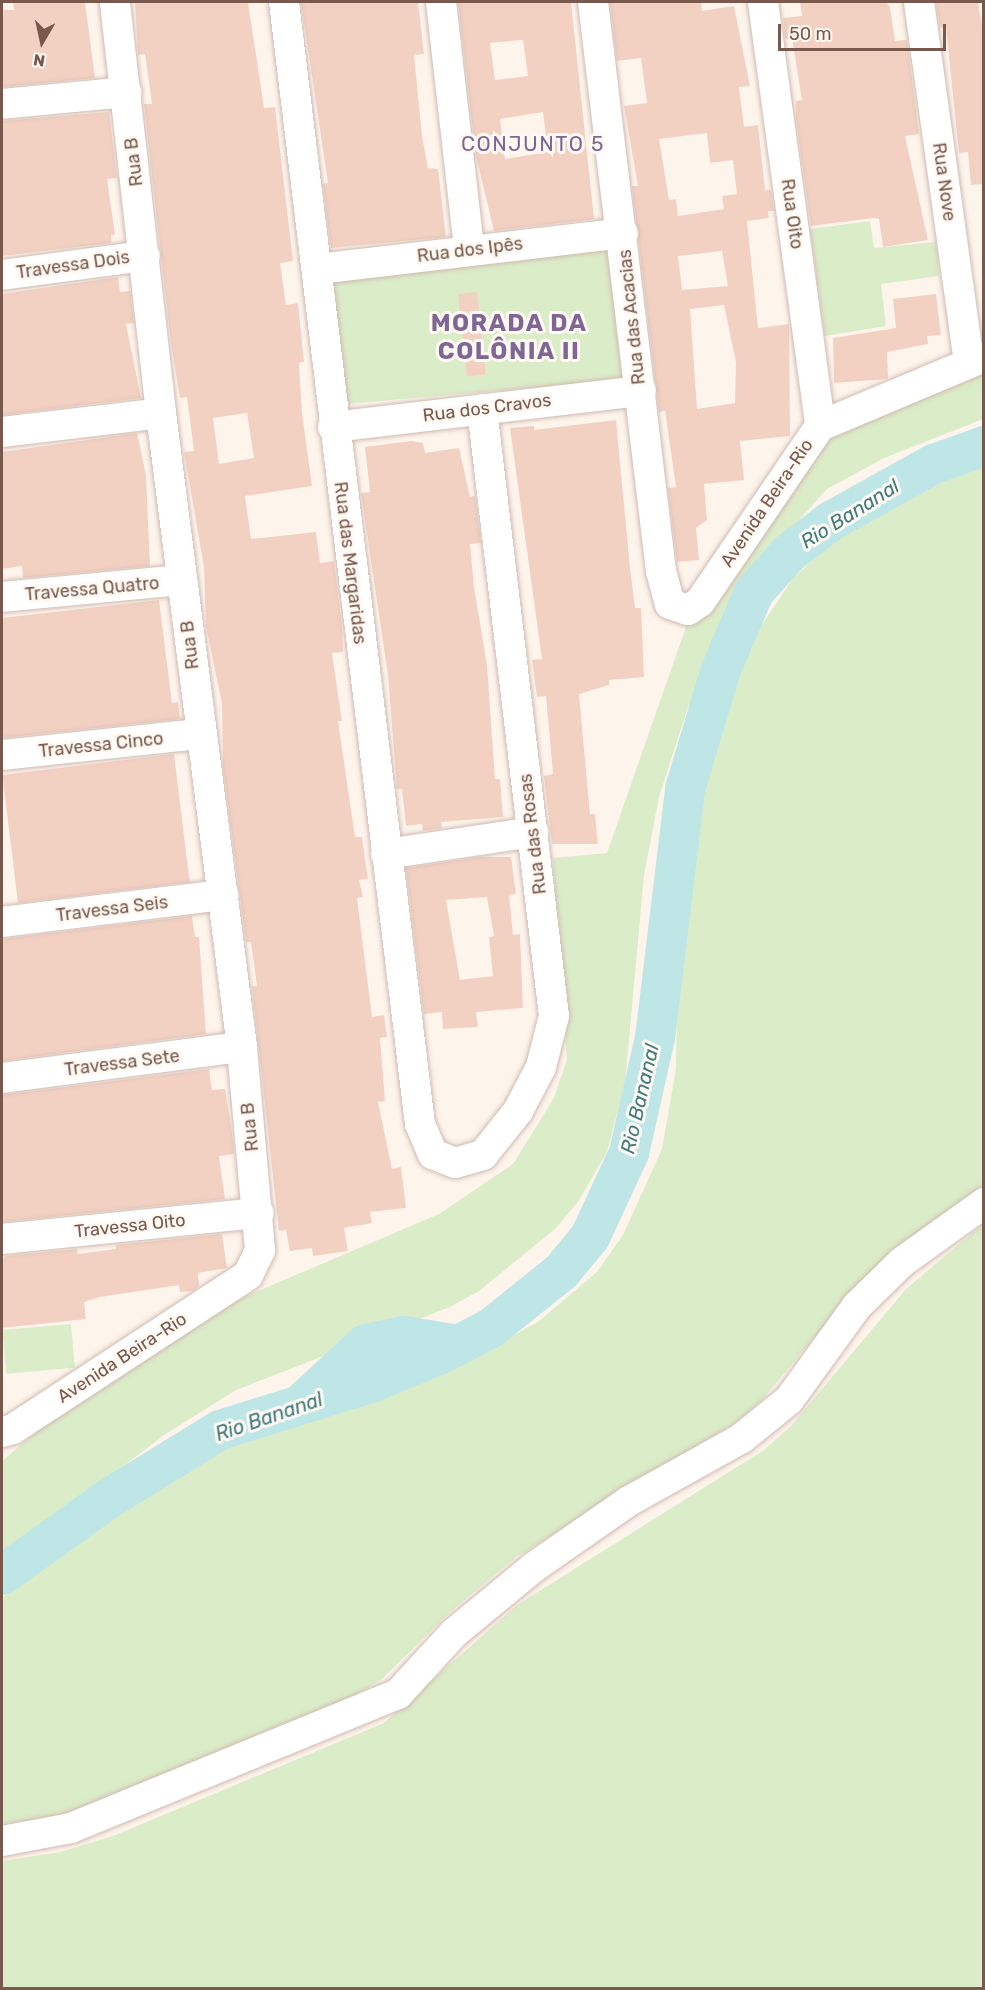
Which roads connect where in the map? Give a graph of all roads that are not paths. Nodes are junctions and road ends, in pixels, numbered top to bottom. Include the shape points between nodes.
1 (115, 2) edge
2 (284, 2) edge
3 (441, 2) edge
4 (593, 2) edge
5 (763, 2) edge
6 (919, 2) edge
7 (126, 92) junction
8 (2, 104) edge
9 (623, 233) junction
10 (469, 249) junction
11 (145, 256) junction
12 (318, 269) junction
13 (2, 275) edge
14 (976, 360) edge
15 (641, 391) junction
16 (482, 409) junction
17 (161, 413) junction
18 (820, 426) junction
19 (333, 427) junction
20 (2, 432) edge
21 (182, 580) junction
22 (2, 597) edge
23 (695, 607) joint
24 (200, 734) junction
25 (2, 755) edge
26 (533, 832) junction
27 (386, 854) junction
28 (223, 895) junction
29 (2, 922) edge
30 (242, 1047) junction
31 (2, 1078) edge
32 (420, 1124) joint
33 (984, 1203) edge
34 (259, 1213) junction
35 (2, 1239) edge
36 (241, 1280) joint
37 (2, 1432) edge
38 (2, 1841) edge

1 - 7 street, Rua B
2 - 12 street, Rua das Margaridas
3 - 10 street
4 - 9 street, Rua das Acacias
5 - 18 street, Rua Oito
6 - 14 street, Rua Nove
7 - 8 street
7 - 11 street, Rua B
9 - 10 street, Rua dos Ipês
9 - 15 street, Rua das Acacias
10 - 12 street, Rua dos Ipês
11 - 13 street, Travessa Dois
11 - 17 street, Rua B
12 - 19 street, Rua das Margaridas
14 - 18 street, Avenida Beira-Rio
15 - 16 street, Rua dos Cravos
15 - 23 street, Rua das Acacias via 665,596 678,608
16 - 19 street, Rua dos Cravos
16 - 26 street, Rua das Rosas
17 - 20 street
17 - 21 street, Rua B
18 - 23 street, Avenida Beira-Rio
19 - 27 street, Rua das Margaridas
21 - 22 street, Travessa Quatro
21 - 24 street, Rua B
24 - 25 street, Travessa Cinco
24 - 28 street, Rua B
26 - 27 street
26 - 32 street, Rua das Rosas via 554,1016 541,1067 518,1111 483,1155 463,1163 443,1160 427,1146
27 - 32 street, Rua das Margaridas
28 - 29 street, Travessa Seis
28 - 30 street, Rua B
30 - 31 street, Travessa Sete
30 - 34 street, Rua B
33 - 38 street via 902,1262 857,1306 789,1400 742,1438 629,1501 534,1567 454,1633 398,1694 81,1824
34 - 35 street, Travessa Oito
34 - 36 street, Rua B via 258,1262
36 - 37 street, Avenida Beira-Rio via 13,1429

